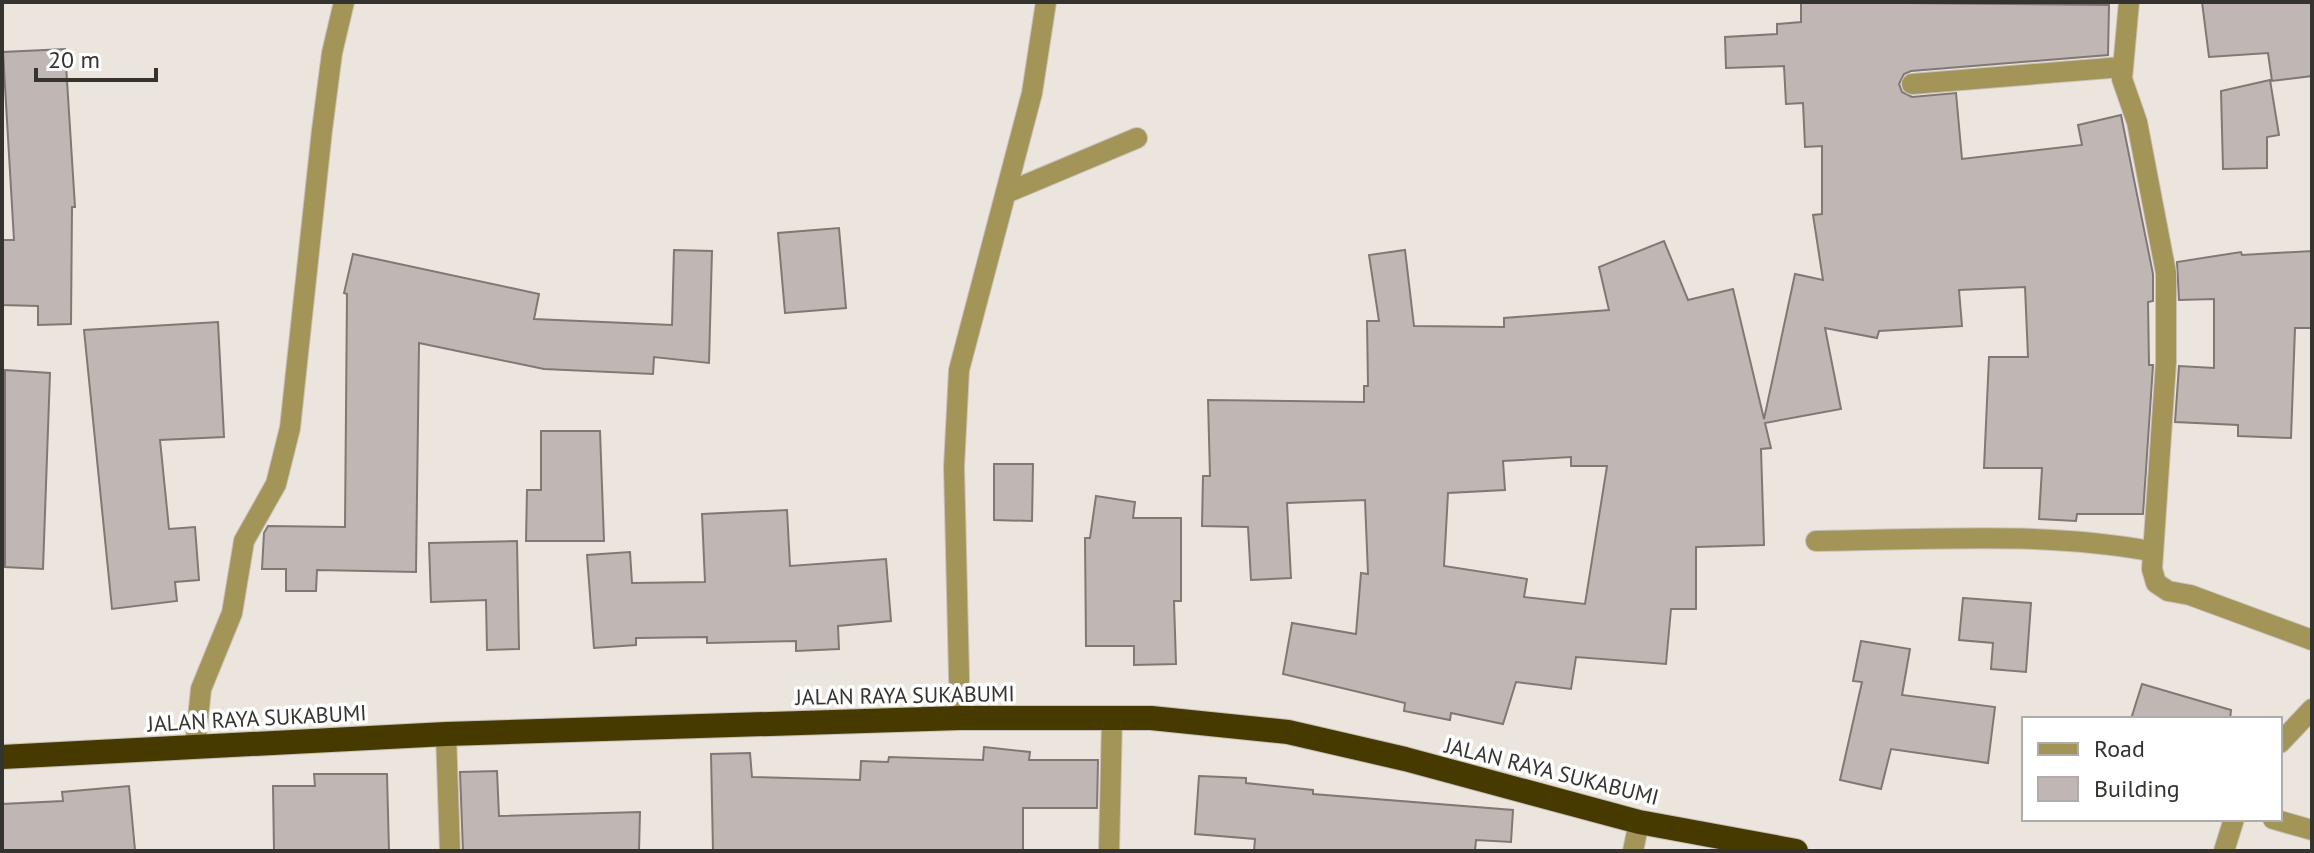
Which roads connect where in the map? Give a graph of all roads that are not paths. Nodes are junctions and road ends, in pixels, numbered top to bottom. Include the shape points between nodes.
1 (344, 2) edge
2 (1046, 2) edge
3 (2129, 2) edge
4 (2122, 67) junction
5 (1912, 84) dead end
6 (1137, 138) dead end
7 (1006, 193) junction
8 (1816, 541) dead end
9 (2150, 551) junction
10 (2312, 640) edge
11 (2312, 709) edge
12 (960, 718) junction
13 (1112, 719) junction
14 (446, 734) junction
15 (2282, 741) edge
16 (195, 747) junction
17 (2, 757) edge
18 (2233, 821) edge
19 (2280, 821) edge
20 (1639, 822) junction
21 (2312, 830) edge
22 (450, 851) edge
23 (1109, 851) edge
24 (1633, 851) edge
25 (1796, 851) edge
26 (2224, 851) edge

1 - 16 street via 322,130 290,428 276,484 244,541 232,613 201,689
2 - 7 street via 1032,93
3 - 4 street
4 - 5 street
4 - 9 street via 2166,273 2166,362
6 - 7 street
7 - 12 street via 959,370 954,467
8 - 9 street via 2028,539
9 - 10 street via 2156,583 2168,591
11 - 15 street
12 - 13 highway, JALAN RAYA SUKABUMI
12 - 14 highway, JALAN RAYA SUKABUMI
13 - 20 highway, JALAN RAYA SUKABUMI via 1209,722 1288,732
13 - 23 street
14 - 16 highway, JALAN RAYA SUKABUMI
14 - 22 street
16 - 17 highway, JALAN RAYA SUKABUMI
18 - 26 street
19 - 21 street
20 - 24 street
20 - 25 highway, JALAN RAYA SUKABUMI

